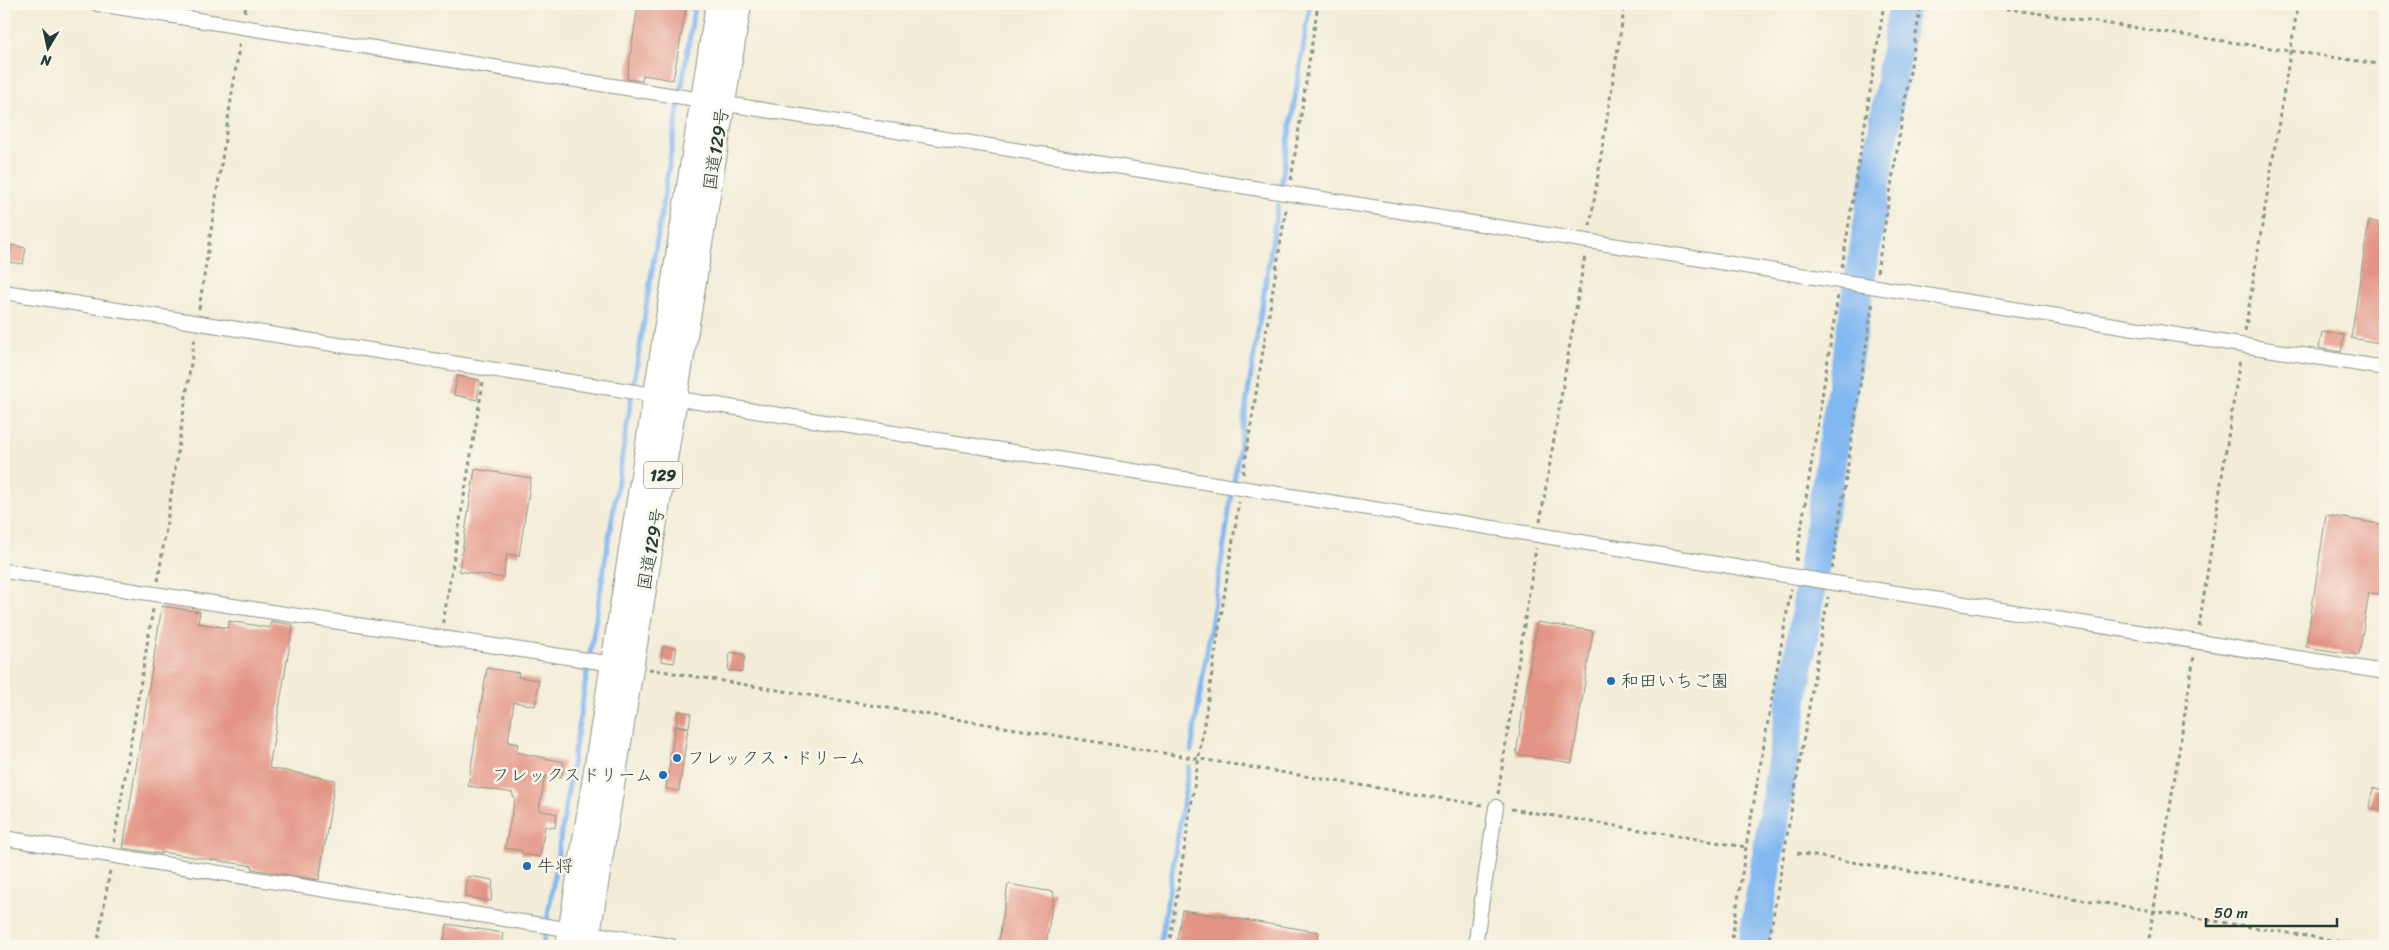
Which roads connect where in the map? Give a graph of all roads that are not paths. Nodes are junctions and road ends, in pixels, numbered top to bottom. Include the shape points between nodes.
1 (98, 4) edge
2 (718, 4) edge
3 (739, 4) edge
4 (696, 100) junction
5 (4, 292) edge
6 (2385, 368) edge
7 (648, 394) junction
8 (4, 571) edge
9 (605, 663) junction
10 (2385, 672) edge
11 (1496, 807) road end
12 (4, 838) edge
13 (567, 935) edge
14 (671, 946) edge
15 (1475, 946) edge

1 - 4 street
2 - 4 highway, 国道129号 / 129
3 - 4 highway, 国道129号 / 129
4 - 6 street
4 - 7 highway, 国道129号 / 129
5 - 7 street
7 - 9 highway, 国道129号 / 129
7 - 10 street
8 - 9 street
9 - 13 highway, 国道129号 / 129
11 - 15 street
12 - 13 street via 112,854
13 - 14 street

